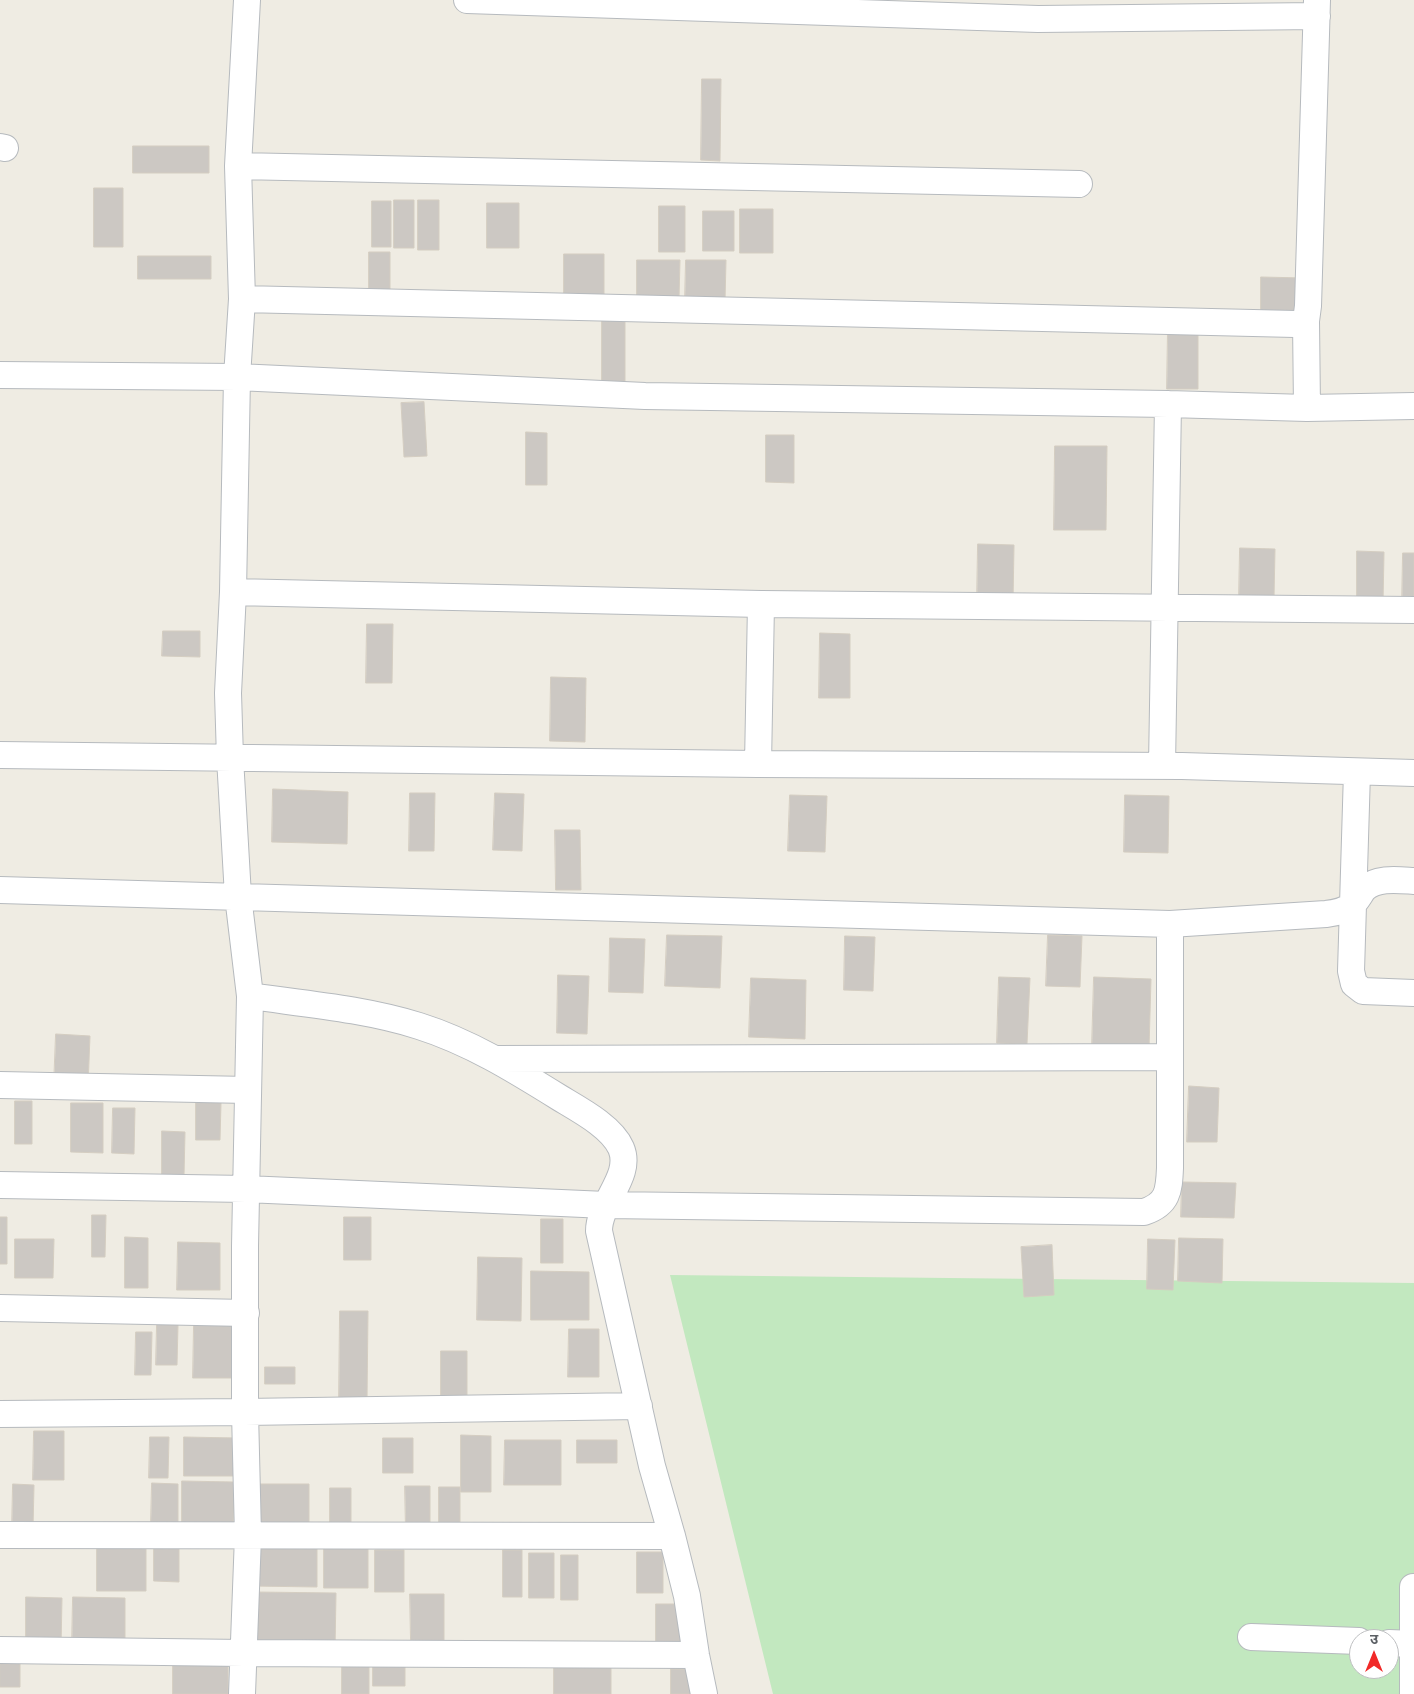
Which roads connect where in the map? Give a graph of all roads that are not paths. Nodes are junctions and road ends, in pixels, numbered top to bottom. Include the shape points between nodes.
1 (247, 0) edge
2 (467, 0) edge
3 (1317, 8) edge
4 (238, 166) junction
5 (1079, 184) dead end
6 (242, 299) junction
7 (1306, 321) junction
8 (0, 375) edge
9 (237, 376) junction
10 (1168, 404) junction
11 (1414, 406) edge
12 (1307, 408) junction
13 (233, 592) junction
14 (761, 604) junction
15 (1165, 608) junction
16 (1414, 610) edge
17 (0, 755) edge
18 (230, 758) junction
19 (758, 764) junction
20 (1162, 766) junction
21 (1357, 772) junction
22 (1414, 773) edge
23 (1414, 880) edge
24 (0, 890) edge
25 (238, 896) junction
26 (1352, 905) junction
27 (1170, 924) junction
28 (1414, 993) edge
29 (250, 1003) junction
30 (497, 1058) junction
31 (1170, 1058) junction
32 (0, 1085) edge
33 (248, 1090) junction
34 (0, 1185) edge
35 (614, 1189) junction
36 (246, 1190) junction
37 (0, 1308) edge
38 (246, 1313) junction
39 (639, 1406) junction
40 (245, 1412) junction
41 (0, 1414) edge
42 (0, 1535) edge
43 (248, 1536) junction
44 (672, 1536) junction
45 (1413, 1587) edge
46 (1251, 1637) dead end
47 (1349, 1641) edge
48 (1405, 1643) edge
49 (0, 1650) edge
50 (244, 1653) junction
51 (696, 1655) junction
52 (242, 1694) edge
53 (704, 1694) edge
54 (1412, 1694) edge

1 - 4 street
2 - 3 street via 1038,19
3 - 7 street
4 - 5 street
4 - 6 street
6 - 7 street via 1294,324
6 - 9 street
7 - 12 street
8 - 9 street
9 - 10 street via 645,396
9 - 13 street
10 - 12 street
10 - 15 street
11 - 12 street
13 - 14 street
13 - 18 street via 228,693
14 - 15 street
14 - 19 street
15 - 16 street
15 - 20 street
17 - 18 street
18 - 19 street
18 - 25 street
19 - 20 street
20 - 21 street
21 - 22 street
21 - 26 street
23 - 26 street via 1375,883 1365,889
24 - 25 street
25 - 27 street
25 - 29 street
26 - 27 street via 1326,914
26 - 28 street via 1354,984 1369,992
27 - 31 street
29 - 30 street via 380,1015 436,1032
29 - 33 street
30 - 31 street
30 - 35 street via 585,1113 615,1139 622,1150 624,1164
31 - 35 street via 1169,1186 1158,1208 1144,1212
32 - 33 street
33 - 36 street
34 - 36 street
35 - 36 street
35 - 39 street via 600,1222 600,1230
36 - 38 street
37 - 38 street
38 - 40 street
39 - 40 street
39 - 44 street
40 - 41 street
40 - 43 street
42 - 43 street
43 - 44 street
43 - 50 street
44 - 51 street via 687,1596
45 - 48 street
46 - 47 street
48 - 54 street
49 - 50 street
50 - 51 street
50 - 52 street
51 - 53 street

